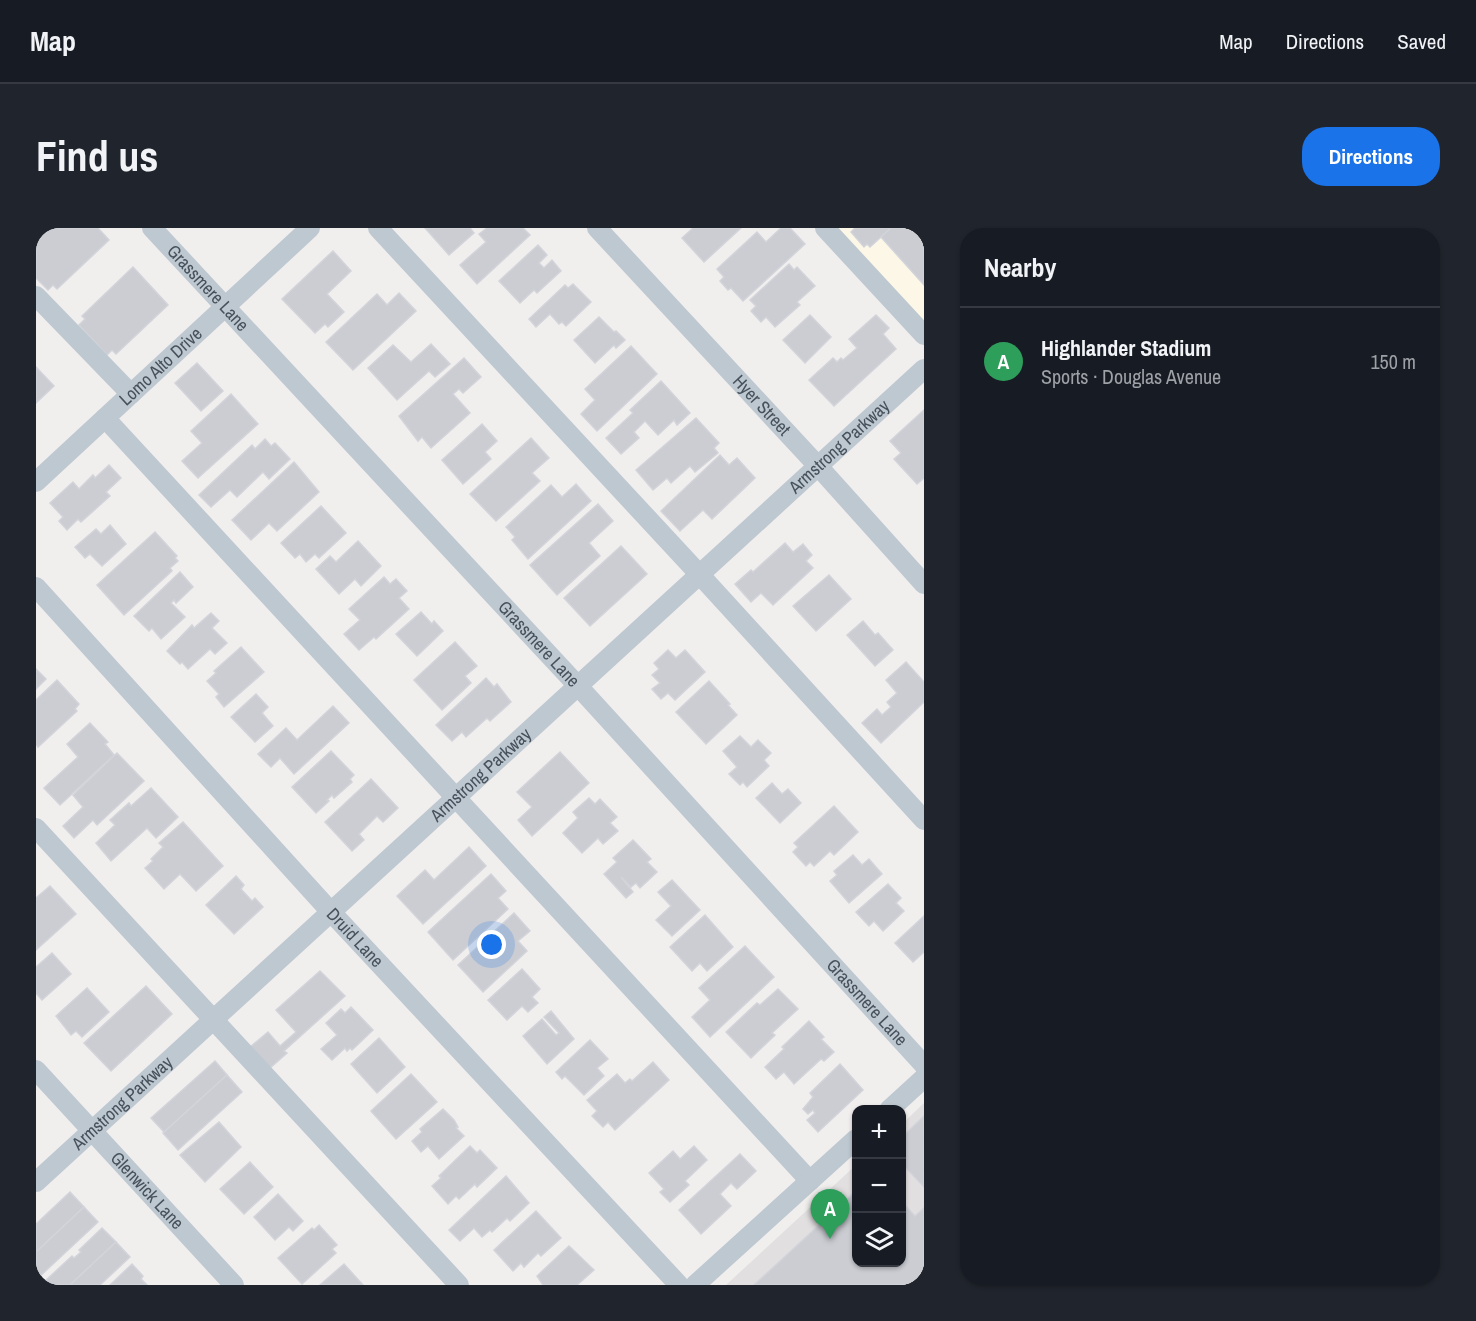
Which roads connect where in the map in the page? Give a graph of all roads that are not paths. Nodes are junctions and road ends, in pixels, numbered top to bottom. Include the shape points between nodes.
1 (152, 228) edge
2 (310, 228) edge
3 (378, 228) edge
4 (597, 228) edge
5 (825, 228) edge
6 (36, 296) edge
7 (225, 307) junction
8 (924, 334) edge
9 (924, 369) edge
10 (131, 394) junction
11 (105, 418) junction
12 (817, 465) junction
13 (36, 482) edge
14 (700, 574) junction
15 (924, 584) edge
16 (36, 587) edge
17 (578, 686) junction
18 (456, 798) junction
19 (924, 820) edge
20 (36, 828) edge
21 (331, 912) junction
22 (213, 1019) junction
23 (924, 1065) edge
24 (36, 1070) edge
25 (924, 1078) edge
26 (894, 1105) edge
27 (92, 1131) junction
28 (852, 1143) edge
29 (810, 1181) junction
30 (36, 1182) edge
31 (234, 1285) edge
32 (459, 1285) edge
33 (679, 1285) edge
34 (695, 1285) edge

1 - 7 street, Grassmere Lane
2 - 7 street, Lomo Alto Drive
3 - 14 street
4 - 12 street, Hyer Street
5 - 8 street
6 - 10 street
7 - 10 street, Lomo Alto Drive
7 - 17 street, Grassmere Lane
9 - 12 street, Armstrong Parkway
10 - 11 street, Lomo Alto Drive
11 - 13 street, Lomo Alto Drive
11 - 18 street
12 - 14 street, Armstrong Parkway
12 - 15 street, Hyer Street
14 - 17 street, Armstrong Parkway
14 - 19 street
16 - 21 street, Druid Lane
17 - 18 street, Armstrong Parkway
17 - 23 street, Grassmere Lane
18 - 21 street, Armstrong Parkway
18 - 29 street
20 - 22 street
21 - 22 street, Armstrong Parkway
21 - 33 street, Druid Lane
22 - 27 street, Armstrong Parkway
22 - 32 street
24 - 27 street, Glenwick Lane
25 - 26 street
27 - 30 street, Armstrong Parkway
27 - 31 street, Glenwick Lane
28 - 29 street
29 - 34 street

